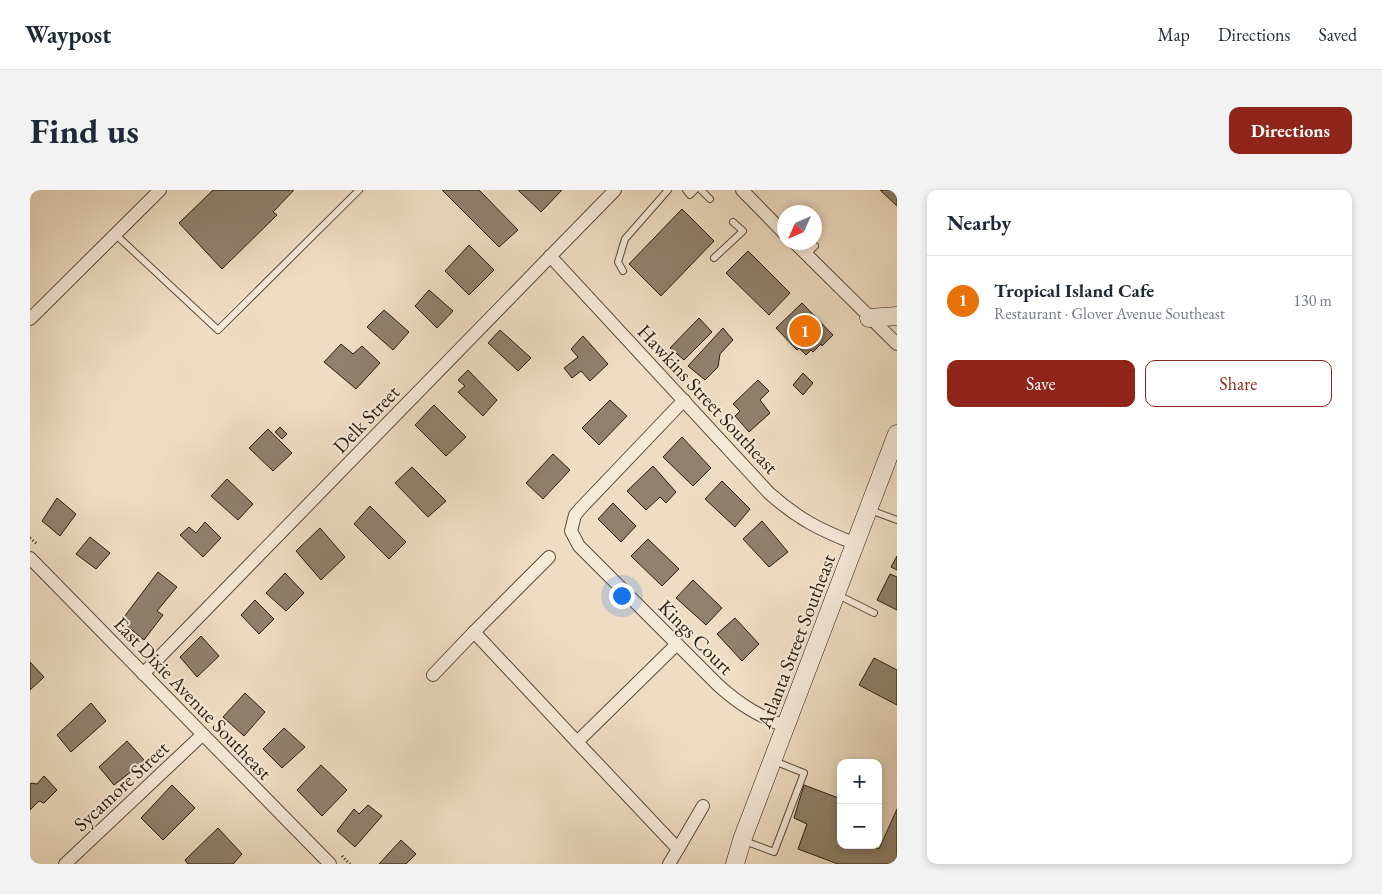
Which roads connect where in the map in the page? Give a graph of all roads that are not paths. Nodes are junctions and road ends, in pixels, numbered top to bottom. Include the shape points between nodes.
1 (160, 190) edge
2 (359, 190) edge
3 (615, 190) edge
4 (668, 190) edge
5 (686, 190) edge
6 (695, 190) edge
7 (701, 190) edge
8 (742, 190) edge
9 (710, 199) dead end
10 (733, 222) dead end
11 (777, 226) edge
12 (115, 234) junction
13 (808, 250) edge
14 (550, 256) junction
15 (714, 258) dead end
16 (623, 271) dead end
17 (897, 316) edge
18 (869, 318) junction
19 (30, 319) edge
20 (897, 344) edge
21 (684, 400) junction
22 (897, 434) edge
23 (868, 510) junction
24 (897, 520) edge
25 (856, 544) junction
26 (549, 557) dead end
27 (30, 558) edge
28 (837, 594) junction
29 (874, 613) dead end
30 (474, 632) junction
31 (677, 644) junction
32 (143, 674) junction
33 (433, 675) dead end
34 (786, 727) junction
35 (202, 735) junction
36 (577, 742) junction
37 (773, 761) junction
38 (703, 806) dead end
39 (742, 840) junction
40 (678, 849) junction
41 (64, 864) edge
42 (330, 864) edge
43 (670, 864) edge
44 (735, 864) edge

1 - 12 street
2 - 12 lane via 218,330
3 - 14 street, Delk Street
4 - 16 lane via 625,239 618,262
5 - 6 lane via 690,195
7 - 9 lane
8 - 11 street
10 - 15 lane via 743,231
12 - 19 street
13 - 18 street
14 - 21 street, Hawkins Street Southeast
14 - 32 street, Delk Street
17 - 18 main road
18 - 20 street
21 - 25 street, Hawkins Street Southeast via 781,504 804,521
21 - 31 street, Kings Court via 581,508 575,515 571,531 579,546
22 - 23 main road, Atlanta Street Southeast
23 - 24 lane
23 - 25 main road, Atlanta Street Southeast
25 - 28 main road, Atlanta Street Southeast
26 - 30 street
27 - 32 street, East Dixie Avenue Southeast
28 - 29 lane
28 - 34 main road, Atlanta Street Southeast
30 - 33 street
30 - 36 street
31 - 34 street, Kings Court via 735,701
31 - 36 street
32 - 35 street, East Dixie Avenue Southeast
34 - 37 main road, Atlanta Street Southeast
35 - 41 street, Sycamore Street
35 - 42 street, East Dixie Avenue Southeast
36 - 40 street
37 - 39 main road, Atlanta Street Southeast
37 - 39 lane via 804,773 774,852
38 - 40 street
39 - 44 main road, Atlanta Street Southeast
40 - 43 street

